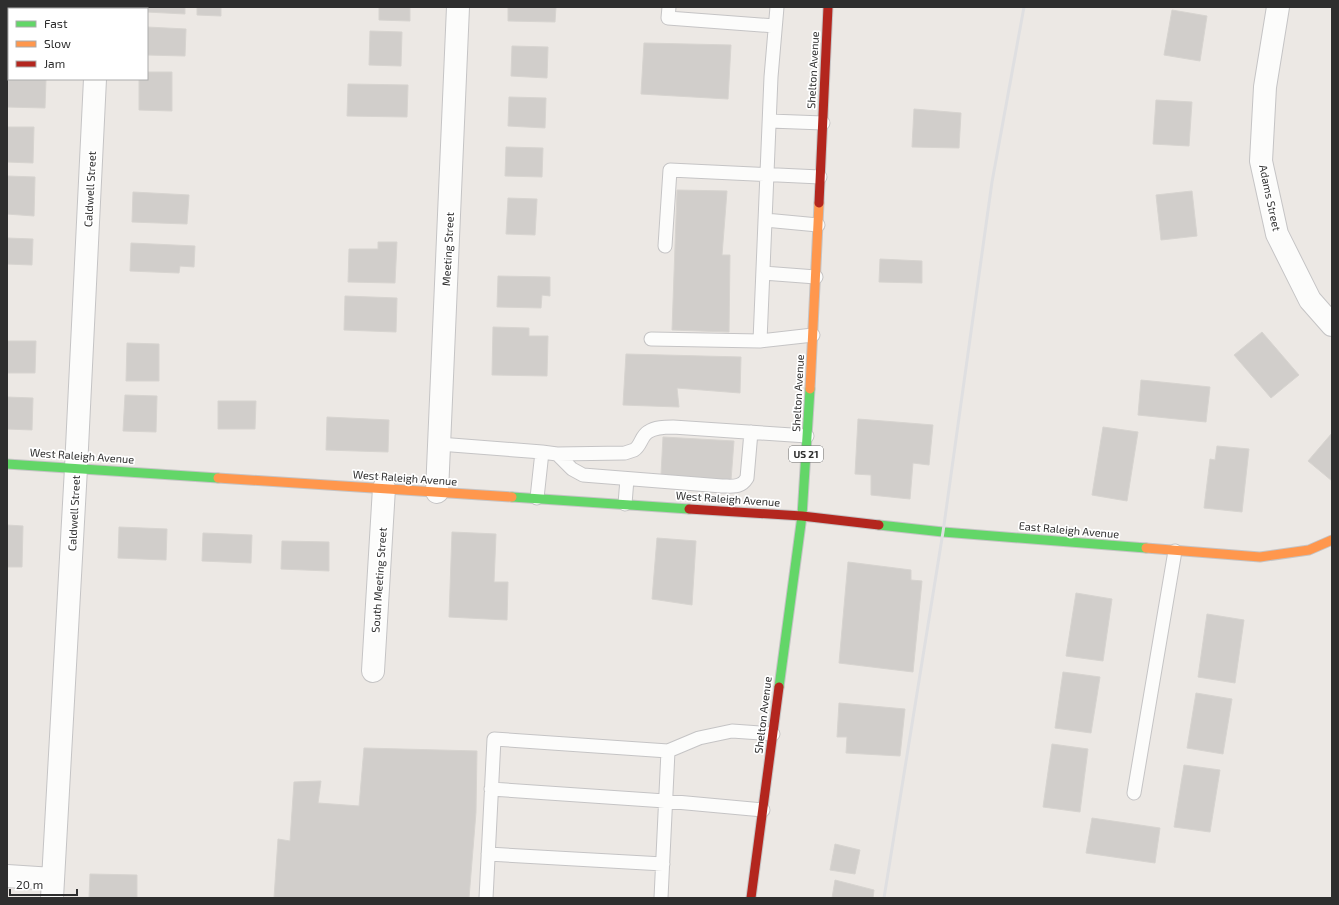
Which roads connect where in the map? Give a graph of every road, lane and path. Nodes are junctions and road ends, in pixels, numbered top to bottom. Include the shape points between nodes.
1 (458, 7) edge
2 (669, 7) edge
3 (777, 7) edge
4 (828, 7) edge
5 (1278, 7) edge
6 (775, 26) junction
7 (95, 80) edge
8 (770, 121) junction
9 (822, 123) junction
10 (768, 174) junction
11 (820, 177) junction
12 (765, 220) junction
13 (818, 225) junction
14 (665, 246) dead end
15 (763, 273) junction
16 (816, 277) junction
17 (1332, 325) edge
18 (813, 335) junction
19 (651, 339) dead end
20 (760, 341) junction
21 (750, 432) junction
22 (807, 436) junction
23 (439, 444) junction
24 (542, 452) junction
25 (557, 454) junction
26 (7, 464) edge
27 (76, 468) junction
28 (628, 479) junction
29 (722, 486) junction
30 (384, 488) junction
31 (437, 492) junction
32 (537, 498) junction
33 (625, 504) junction
34 (720, 510) junction
35 (802, 516) junction
36 (1332, 540) edge
37 (1175, 551) junction
38 (373, 671) dead end
39 (773, 734) junction
40 (668, 751) junction
41 (491, 789) junction
42 (1134, 793) dead end
43 (666, 801) junction
44 (763, 810) junction
45 (488, 854) junction
46 (663, 864) junction
47 (7, 876) edge
48 (52, 888) edge
49 (486, 898) edge
50 (661, 898) edge
51 (751, 898) edge

1 - 23 street, Meeting Street
2 - 6 lane via 668,18
3 - 6 lane
4 - 9 street, Shelton Avenue / US 21
5 - 17 street, Adams Street via 1265,86 1262,161 1277,234 1310,300
6 - 8 lane
7 - 27 street, Caldwell Street
8 - 9 lane
8 - 10 lane
9 - 11 street, Shelton Avenue / US 21
10 - 11 lane
10 - 12 lane
10 - 14 lane via 670,170
11 - 13 street, Shelton Avenue / US 21
12 - 13 lane
12 - 15 lane
13 - 16 street, Shelton Avenue / US 21
15 - 16 lane
15 - 20 lane
16 - 18 street, Shelton Avenue / US 21
18 - 20 lane
18 - 22 street, Shelton Avenue / US 21
19 - 20 lane
21 - 22 lane
21 - 25 lane via 661,428 648,432 634,450 625,453
21 - 29 lane via 747,478 738,486
22 - 35 street, Shelton Avenue / US 21
23 - 24 lane
23 - 31 street, Meeting Street
24 - 25 lane
24 - 32 lane
25 - 28 lane via 572,469 583,474
26 - 27 street, West Raleigh Avenue
27 - 30 street, West Raleigh Avenue
27 - 48 street, Caldwell Street
28 - 29 lane
28 - 33 lane
29 - 34 lane
30 - 31 street, West Raleigh Avenue
30 - 38 street, South Meeting Street
31 - 32 street, West Raleigh Avenue
32 - 33 street, West Raleigh Avenue
33 - 34 street, West Raleigh Avenue
34 - 35 street, West Raleigh Avenue
35 - 37 street, East Raleigh Avenue via 943,532
35 - 39 street, Shelton Avenue / US 21
36 - 37 street, East Raleigh Avenue via 1309,550 1260,557
37 - 42 lane
39 - 40 lane via 732,731 699,738
39 - 44 street, Shelton Avenue / US 21
40 - 41 lane via 494,739
40 - 43 lane
41 - 43 lane
41 - 45 lane
43 - 44 lane
43 - 46 lane
44 - 51 street, Shelton Avenue / US 21
45 - 46 lane
45 - 49 lane
46 - 50 lane
47 - 48 street

